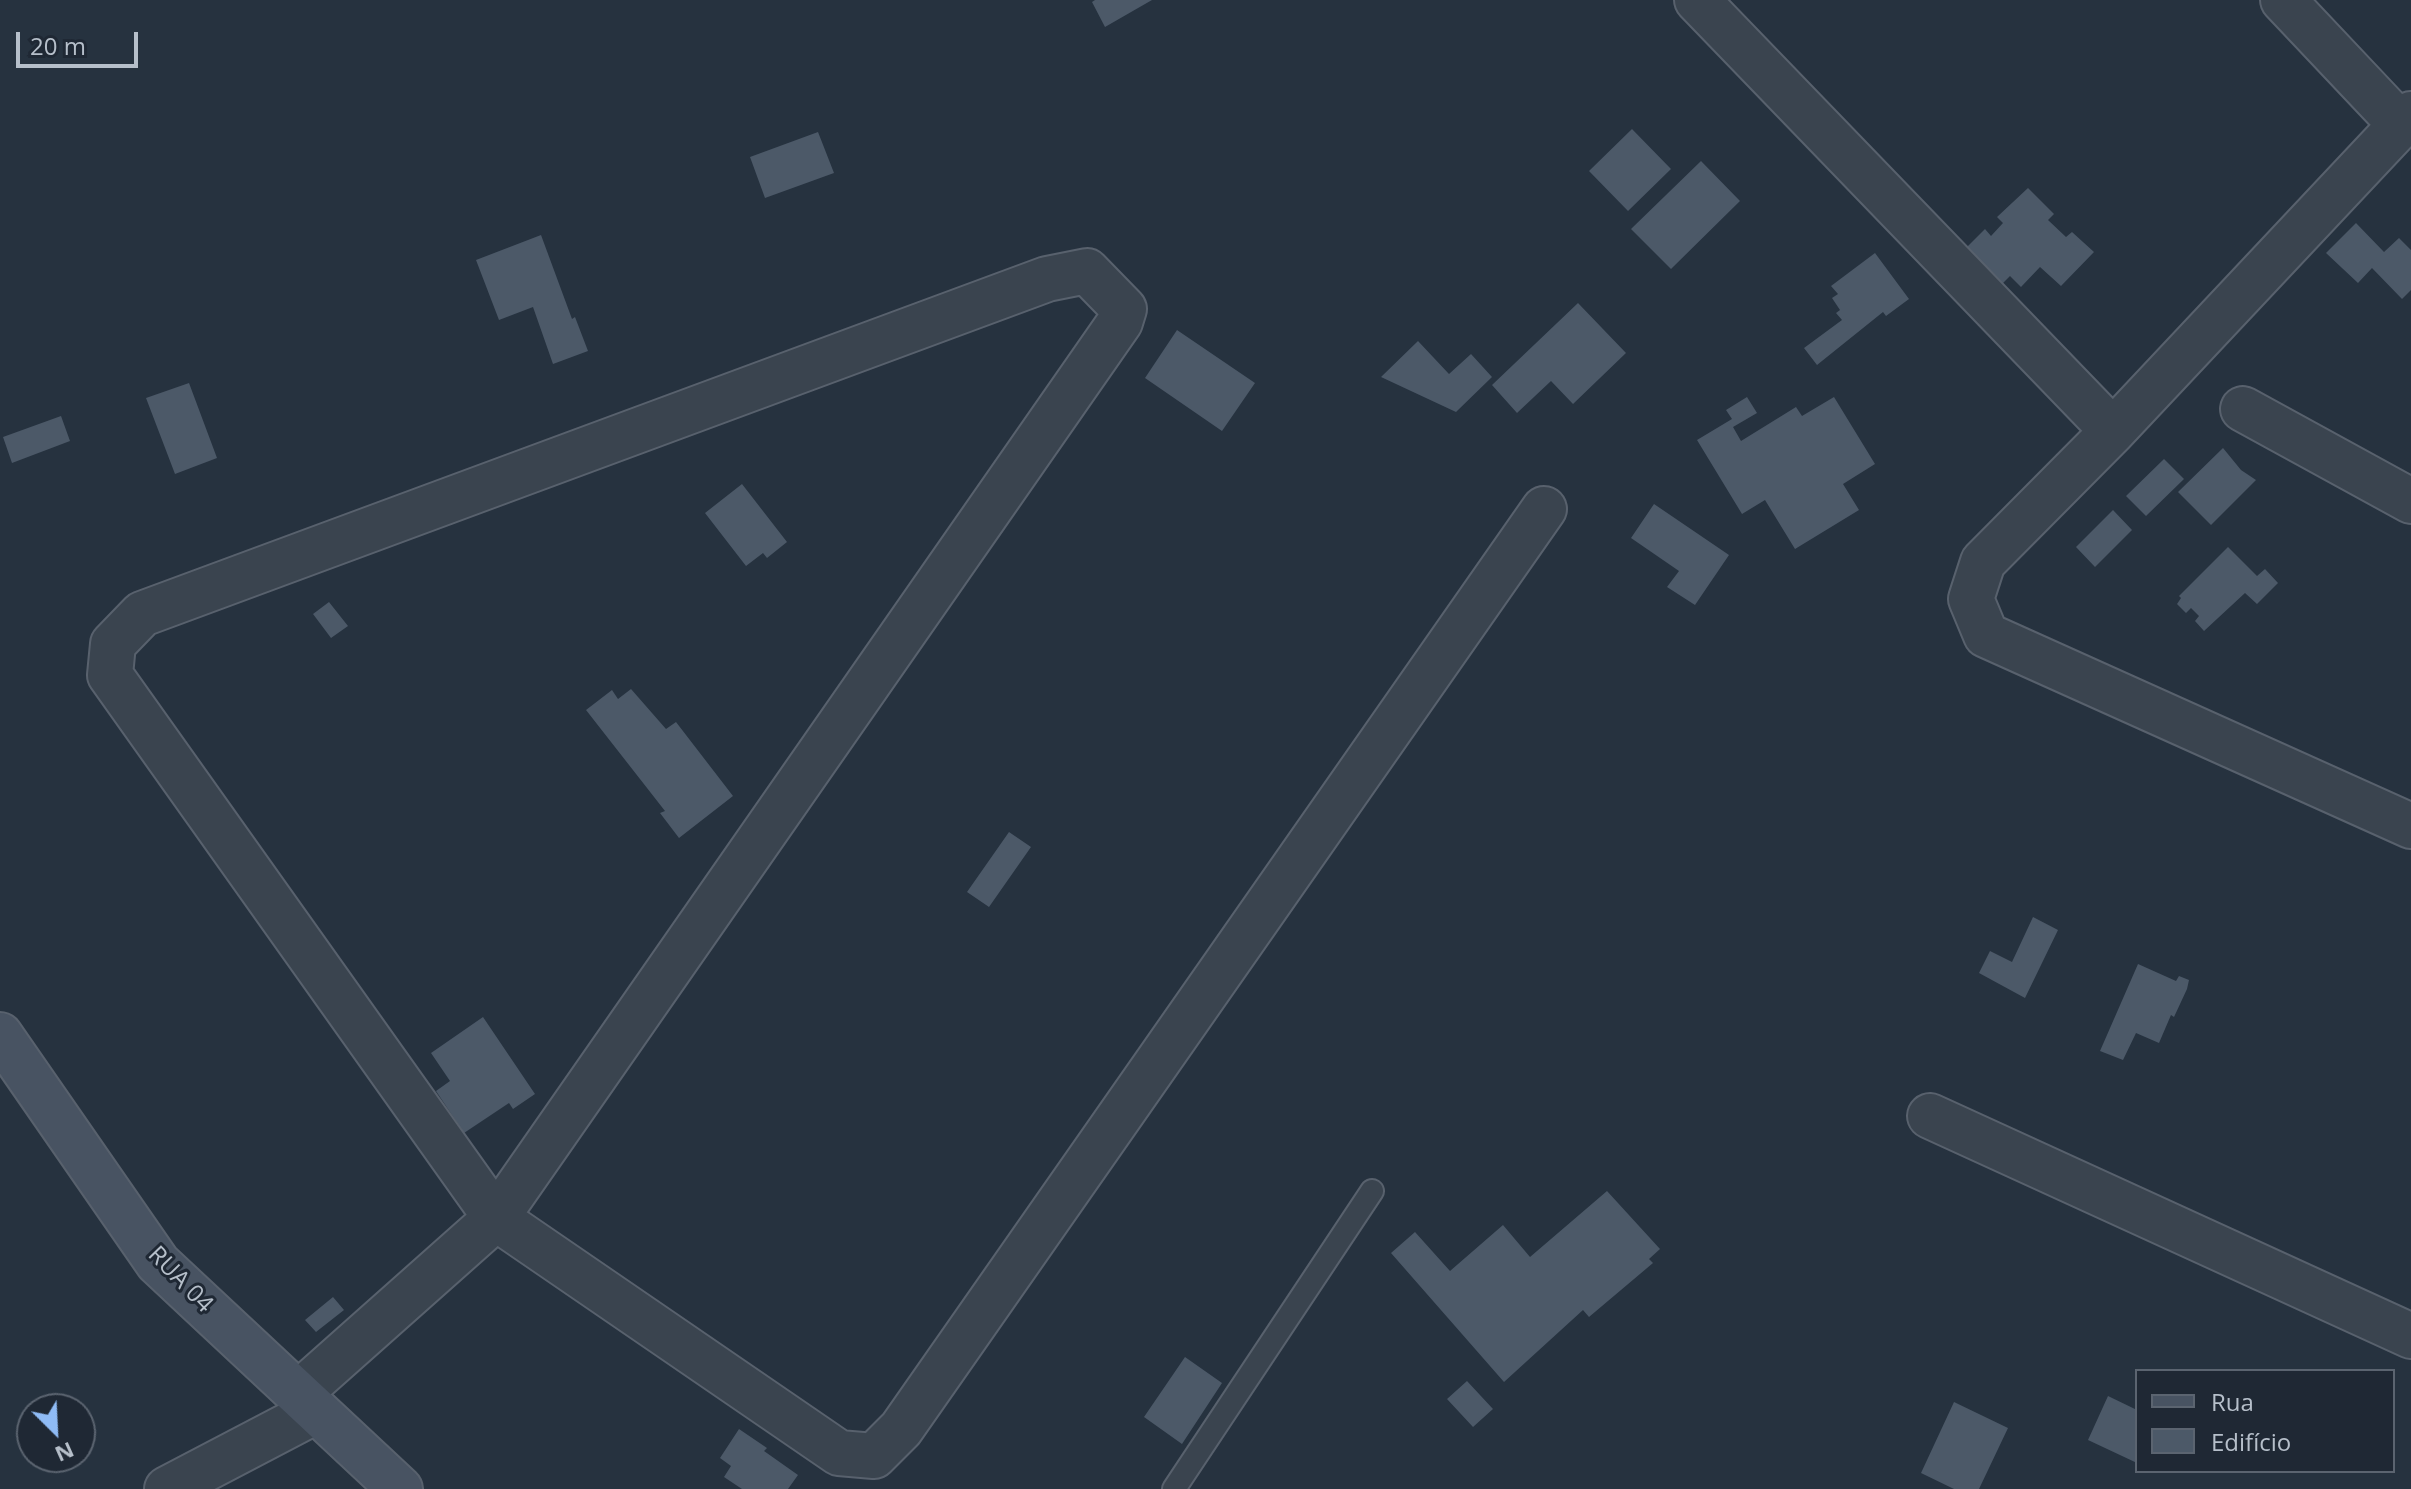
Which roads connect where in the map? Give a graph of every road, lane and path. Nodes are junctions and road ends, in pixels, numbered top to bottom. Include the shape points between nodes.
1 (1697, 0) edge
2 (2283, 0) edge
3 (2406, 120) edge
4 (2243, 409) dead end
5 (2113, 431) junction
6 (2411, 501) edge
7 (1544, 509) dead end
8 (2411, 826) edge
9 (0, 1035) edge
10 (1930, 1116) dead end
11 (1372, 1191) dead end
12 (496, 1218) junction
13 (2411, 1336) edge
14 (307, 1402) junction
15 (167, 1489) edge
16 (400, 1489) edge
17 (1174, 1489) edge

1 - 5 street
2 - 3 street
3 - 5 street
4 - 6 street
5 - 8 street via 1983,562 1971,599 1986,635
7 - 12 street via 901,1429 874,1456 839,1453
9 - 14 street, RUA 04 via 158,1263
10 - 13 street
11 - 17 lane
12 - 12 street via 1120,322 1124,309 1087,271 1047,279 142,614 113,644 110,675
12 - 14 street
14 - 15 street
14 - 16 street, RUA 04

